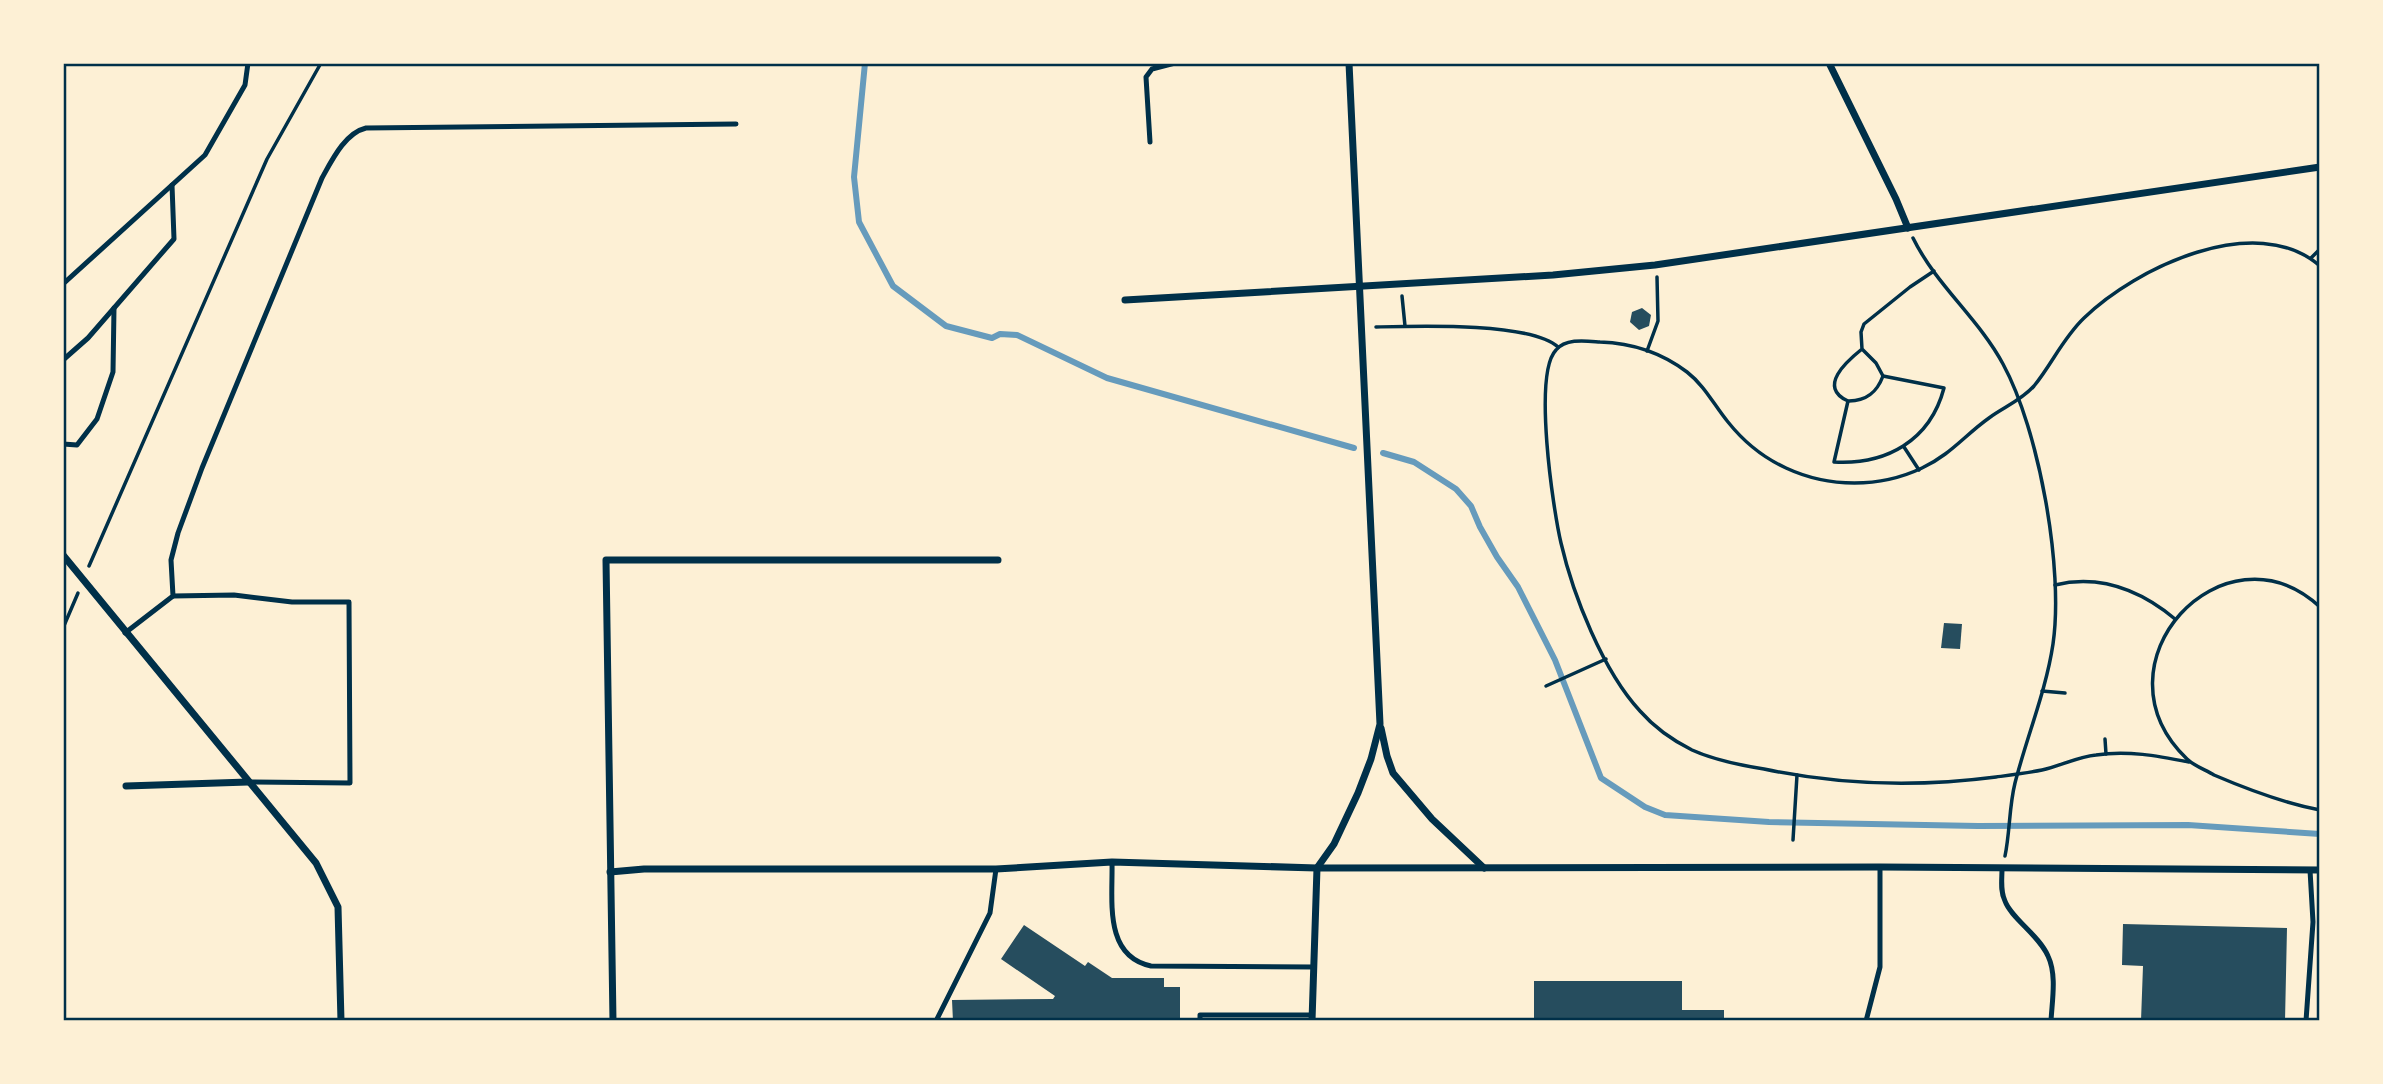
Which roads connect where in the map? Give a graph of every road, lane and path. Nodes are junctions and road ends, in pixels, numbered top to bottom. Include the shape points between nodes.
1 (247, 63) edge
2 (321, 63) edge
3 (1175, 63) edge
4 (1349, 63) edge
5 (1829, 63) edge
6 (736, 124) dead end
7 (1150, 142) dead end
8 (2320, 167) edge
9 (172, 185) junction
10 (1908, 228) junction
11 (2320, 249) edge
12 (2311, 258) junction
13 (1655, 264) junction
14 (2320, 266) edge
15 (1934, 271) junction
16 (63, 284) edge
17 (1401, 284) junction
18 (1361, 286) junction
19 (1125, 300) dead end
20 (114, 308) junction
21 (1405, 326) junction
22 (1376, 327) dead end
23 (1558, 348) junction
24 (1862, 349) junction
25 (1647, 351) junction
26 (63, 360) edge
27 (1883, 376) junction
28 (2020, 399) junction
29 (1848, 401) junction
30 (63, 444) edge
31 (1904, 447) junction
32 (1919, 470) junction
33 (63, 555) edge
34 (998, 560) dead end
35 (83, 580) junction
36 (2055, 585) junction
37 (173, 596) junction
38 (2320, 607) edge
39 (2175, 619) junction
40 (63, 628) edge
41 (125, 633) junction
42 (1606, 659) junction
43 (1546, 686) dead end
44 (2042, 691) junction
45 (2065, 693) dead end
46 (1381, 724) junction
47 (2105, 739) dead end
48 (2106, 754) junction
49 (2189, 762) junction
50 (2018, 772) junction
51 (1797, 775) junction
52 (248, 782) junction
53 (126, 786) dead end
54 (2320, 810) edge
55 (2008, 837) dead end
56 (1793, 840) dead end
57 (1112, 862) junction
58 (1880, 867) junction
59 (1317, 868) junction
60 (1484, 868) junction
61 (996, 869) junction
62 (2002, 869) junction
63 (2310, 870) junction
64 (2320, 870) edge
65 (610, 872) junction
66 (1314, 967) junction
67 (1312, 1018) edge
68 (341, 1021) edge
69 (612, 1021) edge
70 (936, 1021) edge
71 (1200, 1021) edge
72 (1866, 1021) edge
73 (2051, 1021) edge
74 (2306, 1021) edge

1 - 9 lane via 245,86 205,155
2 - 35 path via 267,159
3 - 7 lane via 1152,69 1146,77
4 - 18 street
5 - 10 street
6 - 37 lane via 366,128 353,134 322,177 202,468 171,561
8 - 10 street
9 - 16 lane
9 - 20 lane via 174,239
10 - 13 street
10 - 15 path
11 - 12 path
12 - 14 path
12 - 28 path via 2281,246 2239,245 2202,252 2147,272 2115,291 2084,318
13 - 17 street
13 - 25 path via 1659,315
15 - 24 path via 1864,324
15 - 28 path via 2002,362
17 - 18 street
17 - 21 path
18 - 19 street
18 - 46 street
20 - 26 lane
20 - 30 lane via 113,372 97,419 77,444
21 - 22 path
21 - 23 path via 1510,330 1542,337
23 - 25 path via 1592,341
23 - 42 path via 1549,361 1547,383 1553,504 1573,583
24 - 27 path
24 - 29 path via 1835,379 1838,393
25 - 32 path via 1690,376 1745,440 1782,467 1850,484
27 - 29 path via 1869,397
27 - 31 path via 1944,388 1929,421
28 - 32 path via 1990,417 1950,453
28 - 36 path via 2041,480
29 - 31 path via 1834,462 1870,461
31 - 32 path
33 - 35 street
34 - 65 street via 606,560
35 - 40 path
35 - 41 street
36 - 39 path via 2116,585 2144,596
36 - 44 path via 2053,642
37 - 41 lane
37 - 52 lane via 349,602 350,783
38 - 39 path via 2282,584 2243,581 2203,593
39 - 49 path via 2158,647 2153,693 2163,728
41 - 52 street
42 - 43 path
42 - 51 path via 1637,708 1676,741 1713,758
44 - 45 path
44 - 50 path
46 - 59 street via 1358,793
46 - 60 street via 1393,773
47 - 48 path
48 - 49 path via 2143,754
48 - 50 path
49 - 54 path via 2254,792
50 - 51 path via 1914,782
50 - 55 path
51 - 56 path
52 - 53 street
52 - 68 street via 316,863 336,902
57 - 59 street
57 - 61 street
57 - 66 lane via 1115,934 1132,959 1151,965
58 - 60 street
58 - 62 street
58 - 72 lane via 1880,967
59 - 60 street
59 - 66 street
61 - 65 street
61 - 70 lane via 990,914
62 - 63 street
62 - 73 lane via 2005,903 2049,957 2053,972
63 - 64 street
63 - 74 lane via 2313,922
65 - 69 street
66 - 67 street
67 - 71 lane via 1200,1015

